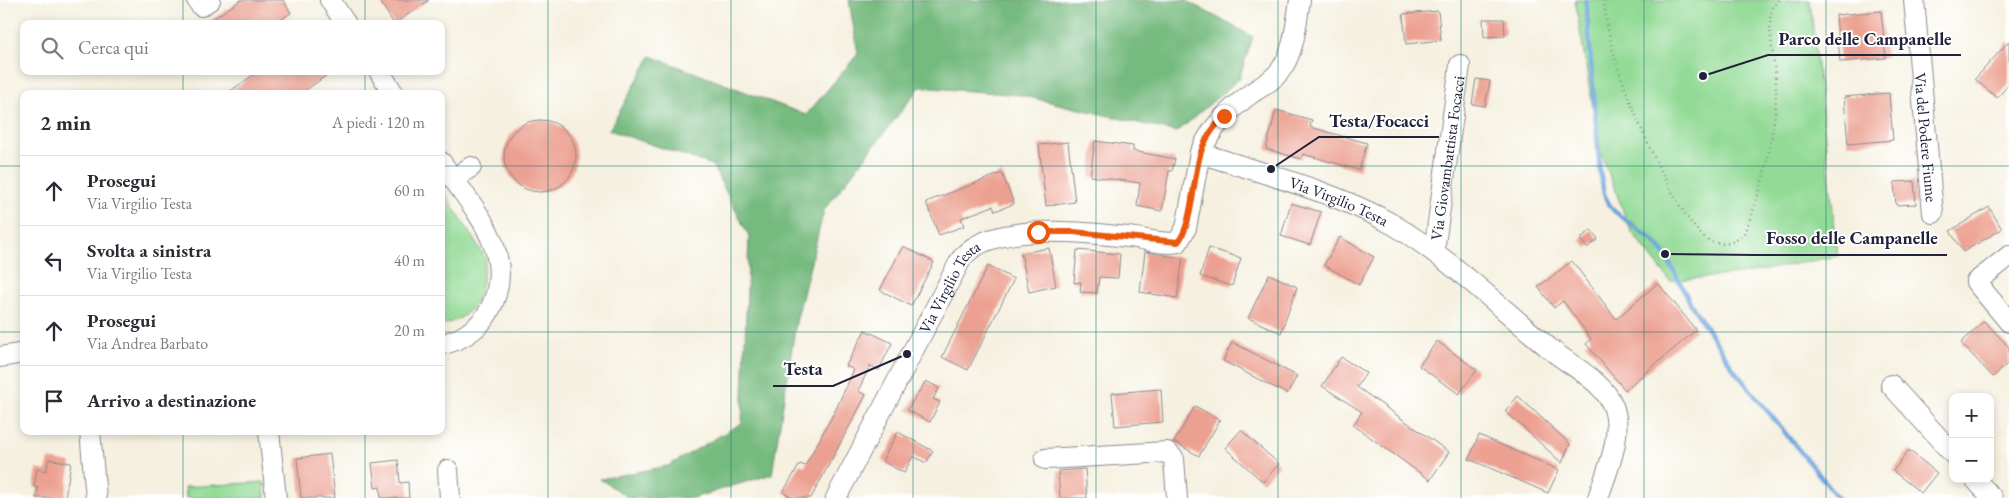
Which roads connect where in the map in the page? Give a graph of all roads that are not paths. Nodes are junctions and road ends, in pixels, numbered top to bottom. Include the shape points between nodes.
1 (197, 0) edge
2 (210, 0) edge
3 (330, 0) edge
4 (1300, 0) edge
5 (1914, 0) edge
6 (343, 20) edge
7 (1460, 65) dead end
8 (1200, 153) junction
9 (445, 167) edge
10 (471, 168) dead end
11 (453, 178) junction
12 (1932, 213) dead end
13 (1434, 251) junction
14 (2009, 256) edge
15 (2009, 322) edge
16 (445, 343) edge
17 (20, 354) edge
18 (0, 357) edge
19 (1891, 385) dead end
20 (90, 435) edge
21 (269, 435) edge
22 (1949, 450) edge
23 (1045, 459) dead end
24 (448, 470) dead end
25 (1979, 483) edge
26 (96, 498) edge
27 (276, 498) edge
28 (450, 498) edge
29 (836, 498) edge
30 (1177, 498) edge
31 (1598, 498) edge
32 (1992, 498) edge

1 - 2 street via 201,6
3 - 6 street
4 - 8 street via 1291,48 1284,65 1274,78 1224,116 1210,132
5 - 12 street, Via del Podere Fiume
7 - 13 street, Via Giovambattista Focacci
8 - 13 street, Via Virgilio Testa via 1327,195 1391,224
8 - 29 street, Via Virgilio Testa via 1186,228 1178,242 1051,230 995,239 971,248 960,261
9 - 11 street
10 - 11 street
11 - 16 street via 497,250 499,280 496,297 480,323 464,336
13 - 31 street, Via Virgilio Testa via 1550,349 1594,381 1613,405 1616,438
14 - 15 street via 1976,282
17 - 18 street
19 - 22 street
20 - 26 street
21 - 27 street
23 - 30 street via 1167,452 1174,458
24 - 28 street
25 - 32 street

